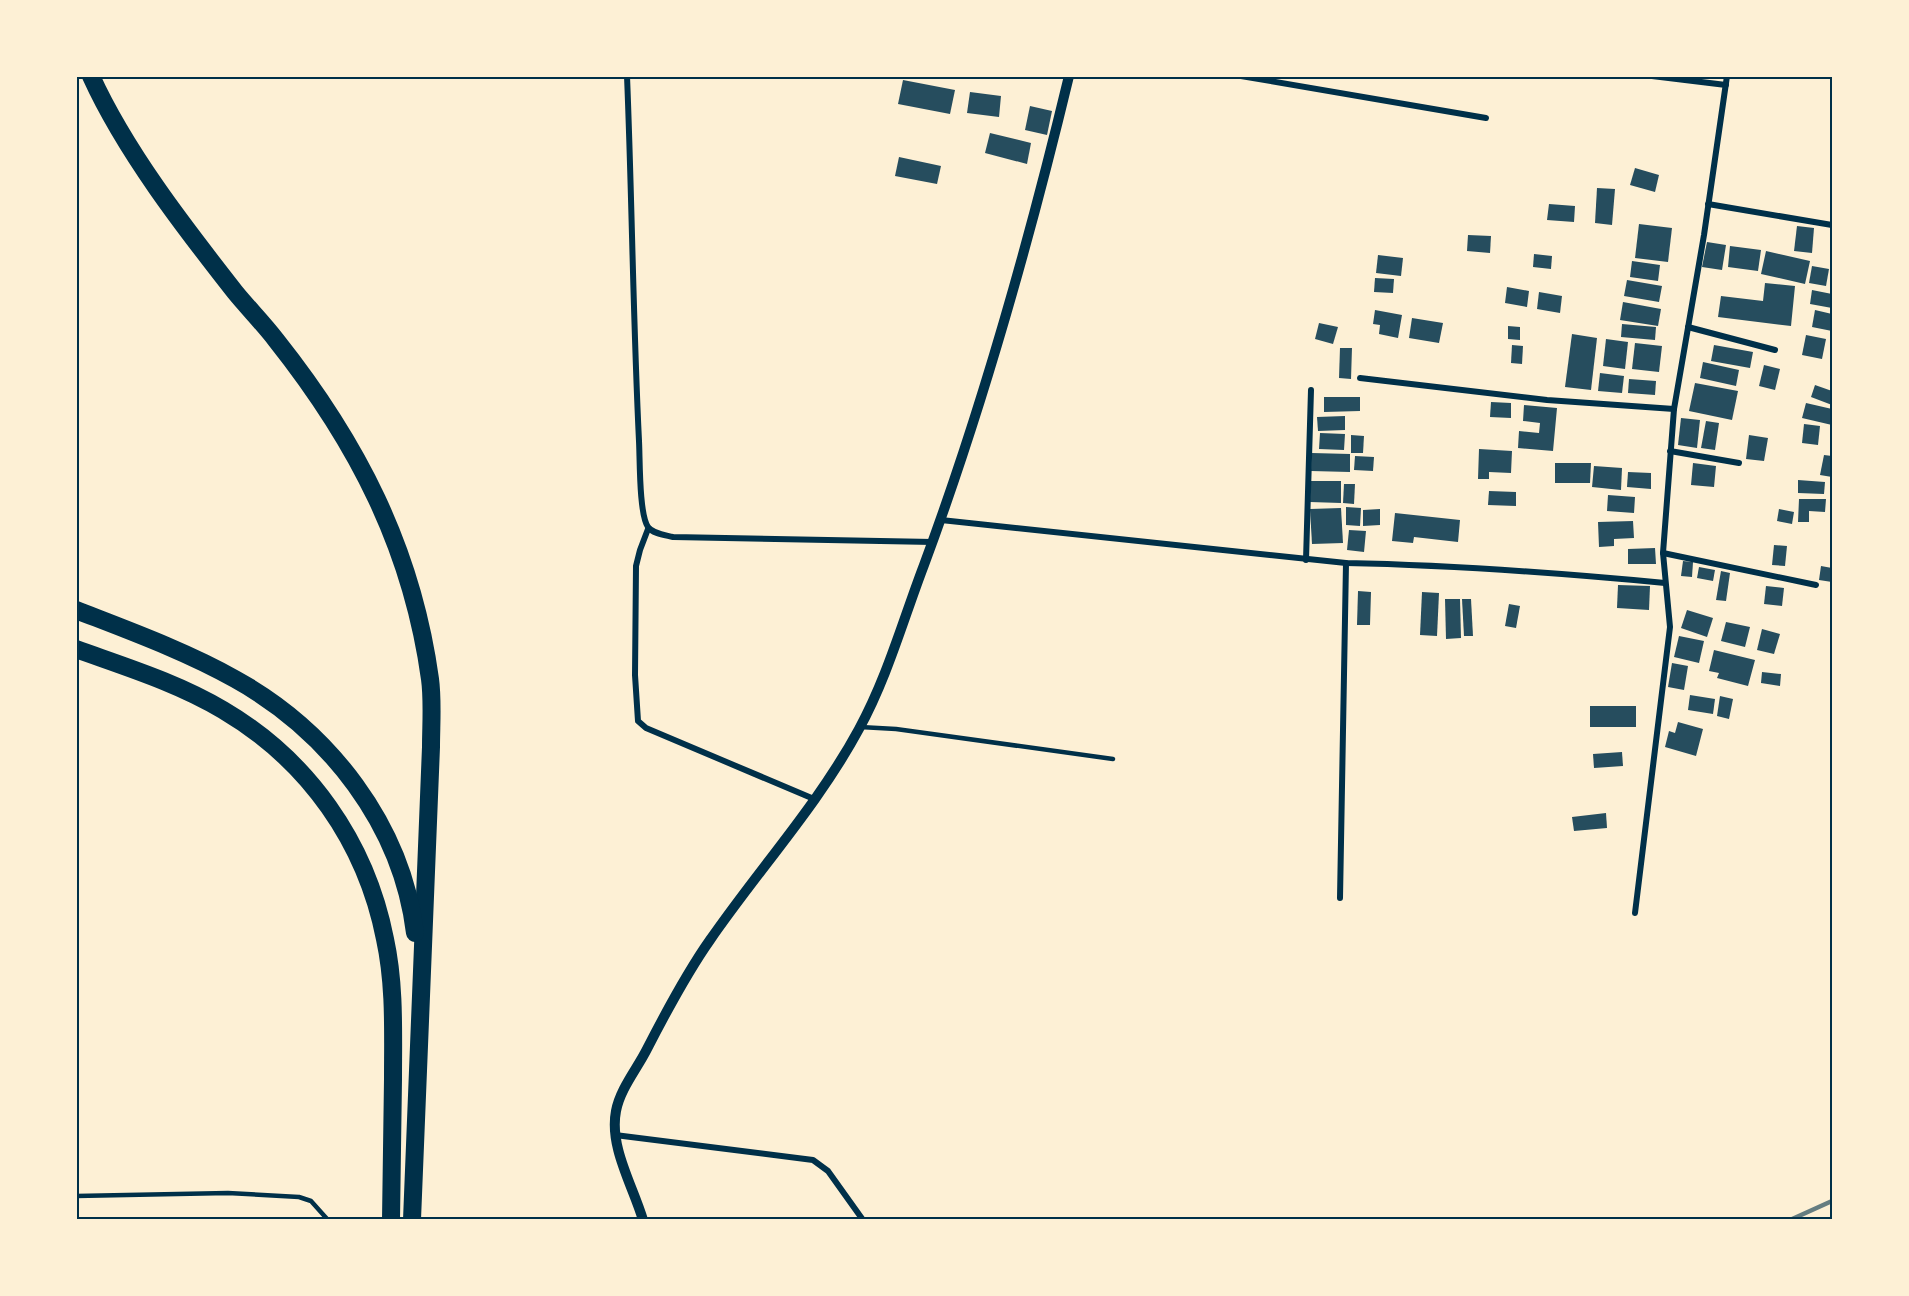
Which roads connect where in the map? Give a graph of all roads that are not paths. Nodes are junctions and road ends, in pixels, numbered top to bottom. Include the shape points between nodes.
1 (91, 76) edge
2 (627, 76) edge
3 (1069, 76) edge
4 (1241, 76) edge
5 (1652, 76) edge
6 (1727, 76) edge
7 (1726, 86) junction
8 (1486, 118) dead end
9 (1708, 204) junction
10 (1833, 225) edge
11 (1688, 327) junction
12 (1775, 350) dead end
13 (1360, 378) dead end
14 (1311, 390) dead end
15 (1674, 409) junction
16 (1670, 451) junction
17 (1739, 463) dead end
18 (941, 520) junction
19 (648, 529) junction
20 (933, 542) junction
21 (1663, 553) junction
22 (1306, 560) junction
23 (1346, 564) junction
24 (1665, 583) junction
25 (1816, 585) dead end
26 (76, 610) edge
27 (76, 649) edge
28 (860, 727) junction
29 (1113, 759) dead end
30 (814, 799) junction
31 (1340, 898) dead end
32 (1635, 913) dead end
33 (418, 1032) junction
34 (615, 1135) junction
35 (76, 1196) edge
36 (328, 1220) edge
37 (391, 1220) edge
38 (412, 1220) edge
39 (643, 1220) edge
40 (862, 1220) edge

1 - 33 highway via 127,140 179,218 276,339 342,432 389,524 412,596 430,681 431,747
2 - 19 street via 639,446
3 - 18 street via 1002,331
4 - 8 street
5 - 7 street
6 - 7 street
7 - 9 street
9 - 10 street
9 - 11 street
11 - 12 street
11 - 15 street
13 - 15 street via 1547,400
14 - 22 street
15 - 16 street
16 - 17 street
16 - 21 street
18 - 20 street
18 - 22 street
19 - 20 street via 673,537
19 - 30 street via 636,566 638,721 646,728
20 - 28 street via 887,668
21 - 24 street
21 - 25 street
22 - 23 street
23 - 24 street via 1533,571
23 - 31 street
24 - 32 street via 1670,627
26 - 33 highway via 235,679 289,714 356,785 390,845 407,892 417,945
27 - 37 highway via 194,694 246,724 310,782 353,844 378,909 390,973
28 - 29 lane
28 - 30 street
30 - 34 street via 709,941 683,984 624,1091 616,1110
33 - 38 highway
34 - 39 street
34 - 40 street via 813,1160 828,1171
35 - 36 lane via 228,1193 299,1197 311,1201

